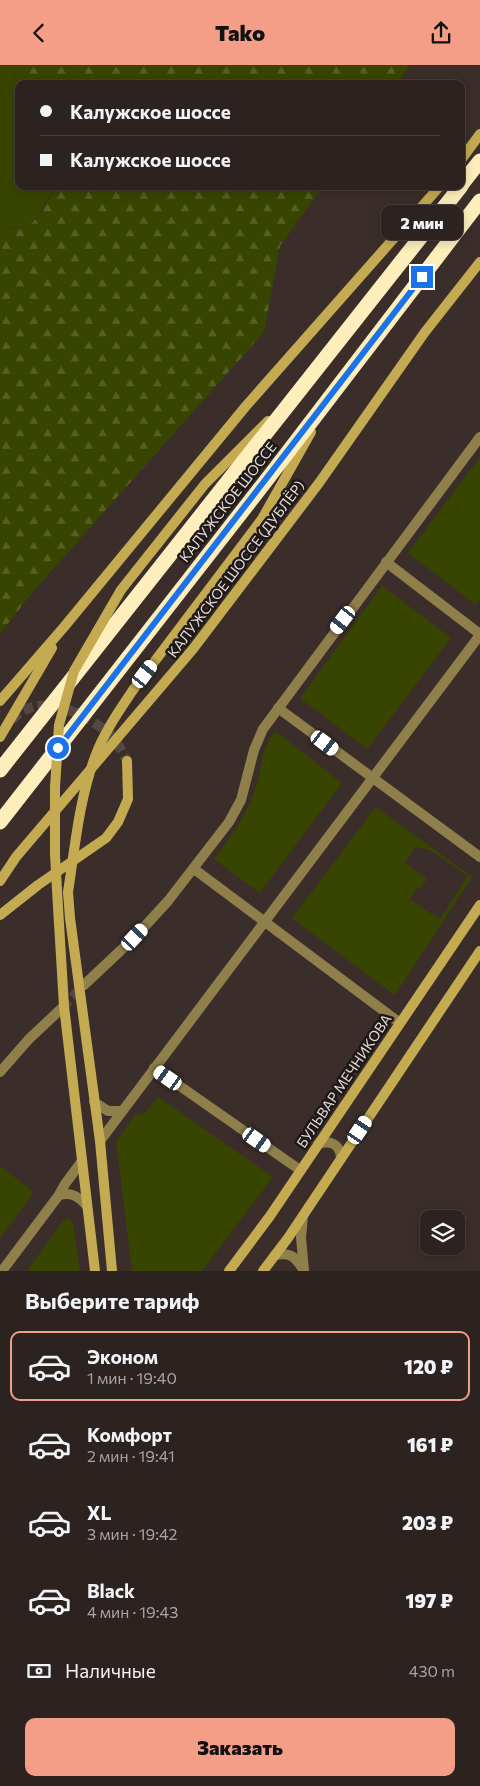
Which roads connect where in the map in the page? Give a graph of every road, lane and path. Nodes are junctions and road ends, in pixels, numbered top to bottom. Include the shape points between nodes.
1 (480, 133) edge
2 (465, 154) edge
3 (480, 161) edge
4 (465, 181) edge
5 (436, 190) edge
6 (458, 190) edge
7 (480, 201) edge
8 (480, 263) edge
9 (304, 385) junction
10 (330, 398) junction
11 (480, 437) edge
12 (386, 562) junction
13 (64, 627) junction
14 (480, 635) edge
15 (0, 701) edge
16 (278, 708) junction
17 (0, 737) edge
18 (127, 761) tunnel mouth
19 (0, 770) edge
20 (372, 778) junction
21 (0, 822) edge
22 (480, 857) edge
23 (194, 869) junction
24 (0, 881) edge
25 (480, 905) edge
26 (0, 915) edge
27 (264, 921) junction
28 (480, 951) edge
29 (84, 985) tunnel mouth
30 (62, 1008) tunnel mouth
31 (400, 1023) junction
32 (154, 1068) junction
33 (0, 1072) edge
34 (94, 1102) junction
35 (121, 1111) junction
36 (100, 1141) junction
37 (318, 1144) junction
38 (342, 1158) junction
39 (82, 1161) junction
40 (300, 1170) junction
41 (59, 1195) junction
42 (86, 1205) junction
43 (303, 1216) junction
44 (275, 1255) junction
45 (2, 1271) edge
46 (95, 1271) edge
47 (112, 1271) edge
48 (229, 1271) edge
49 (263, 1271) edge
50 (303, 1271) edge

1 - 2 street
3 - 4 highway, КАЛУЖСКОЕ ШОССЕ
5 - 13 street via 246,406
6 - 9 highway, КАЛУЖСКОЕ ШОССЕ
7 - 10 highway, КАЛУЖСКОЕ ШОССЕ
8 - 24 street, КАЛУЖСКОЕ ШОССЕ (ДУБЛЁР) via 425,332 319,483 193,649 16,857
9 - 19 highway, КАЛУЖСКОЕ ШОССЕ
9 - 39 street, bridge via 205,484 121,590 74,671 59,725 55,855 64,1006
10 - 21 highway, КАЛУЖСКОЕ ШОССЕ
10 - 34 street, bridge via 262,519 133,690 110,723 95,757 81,805 68,892
11 - 12 street
12 - 14 street
12 - 16 street
13 - 15 street
13 - 17 street
14 - 20 street
16 - 20 street
16 - 23 street via 256,743 238,807
18 - 26 street via 128,799 118,822 106,838
20 - 22 street
20 - 27 street
23 - 27 street
23 - 29 street via 145,927
25 - 31 street, БУЛЬВАР МЕЧНИКОВА
27 - 31 street
27 - 32 street
28 - 38 street
30 - 33 street
31 - 37 street, БУЛЬВАР МЕЧНИКОВА
32 - 35 street
32 - 40 street
34 - 35 street via 104,1109
34 - 36 street
35 - 36 street
36 - 47 street
37 - 38 street via 334,1144
37 - 40 street, БУЛЬВАР МЕЧНИКОВА
38 - 43 street
39 - 41 street
39 - 42 street
40 - 48 street, БУЛЬВАР МЕЧНИКОВА
41 - 42 street via 75,1195
41 - 45 street
42 - 46 street
43 - 44 street
43 - 50 street
44 - 49 street
44 - 50 street via 291,1255

